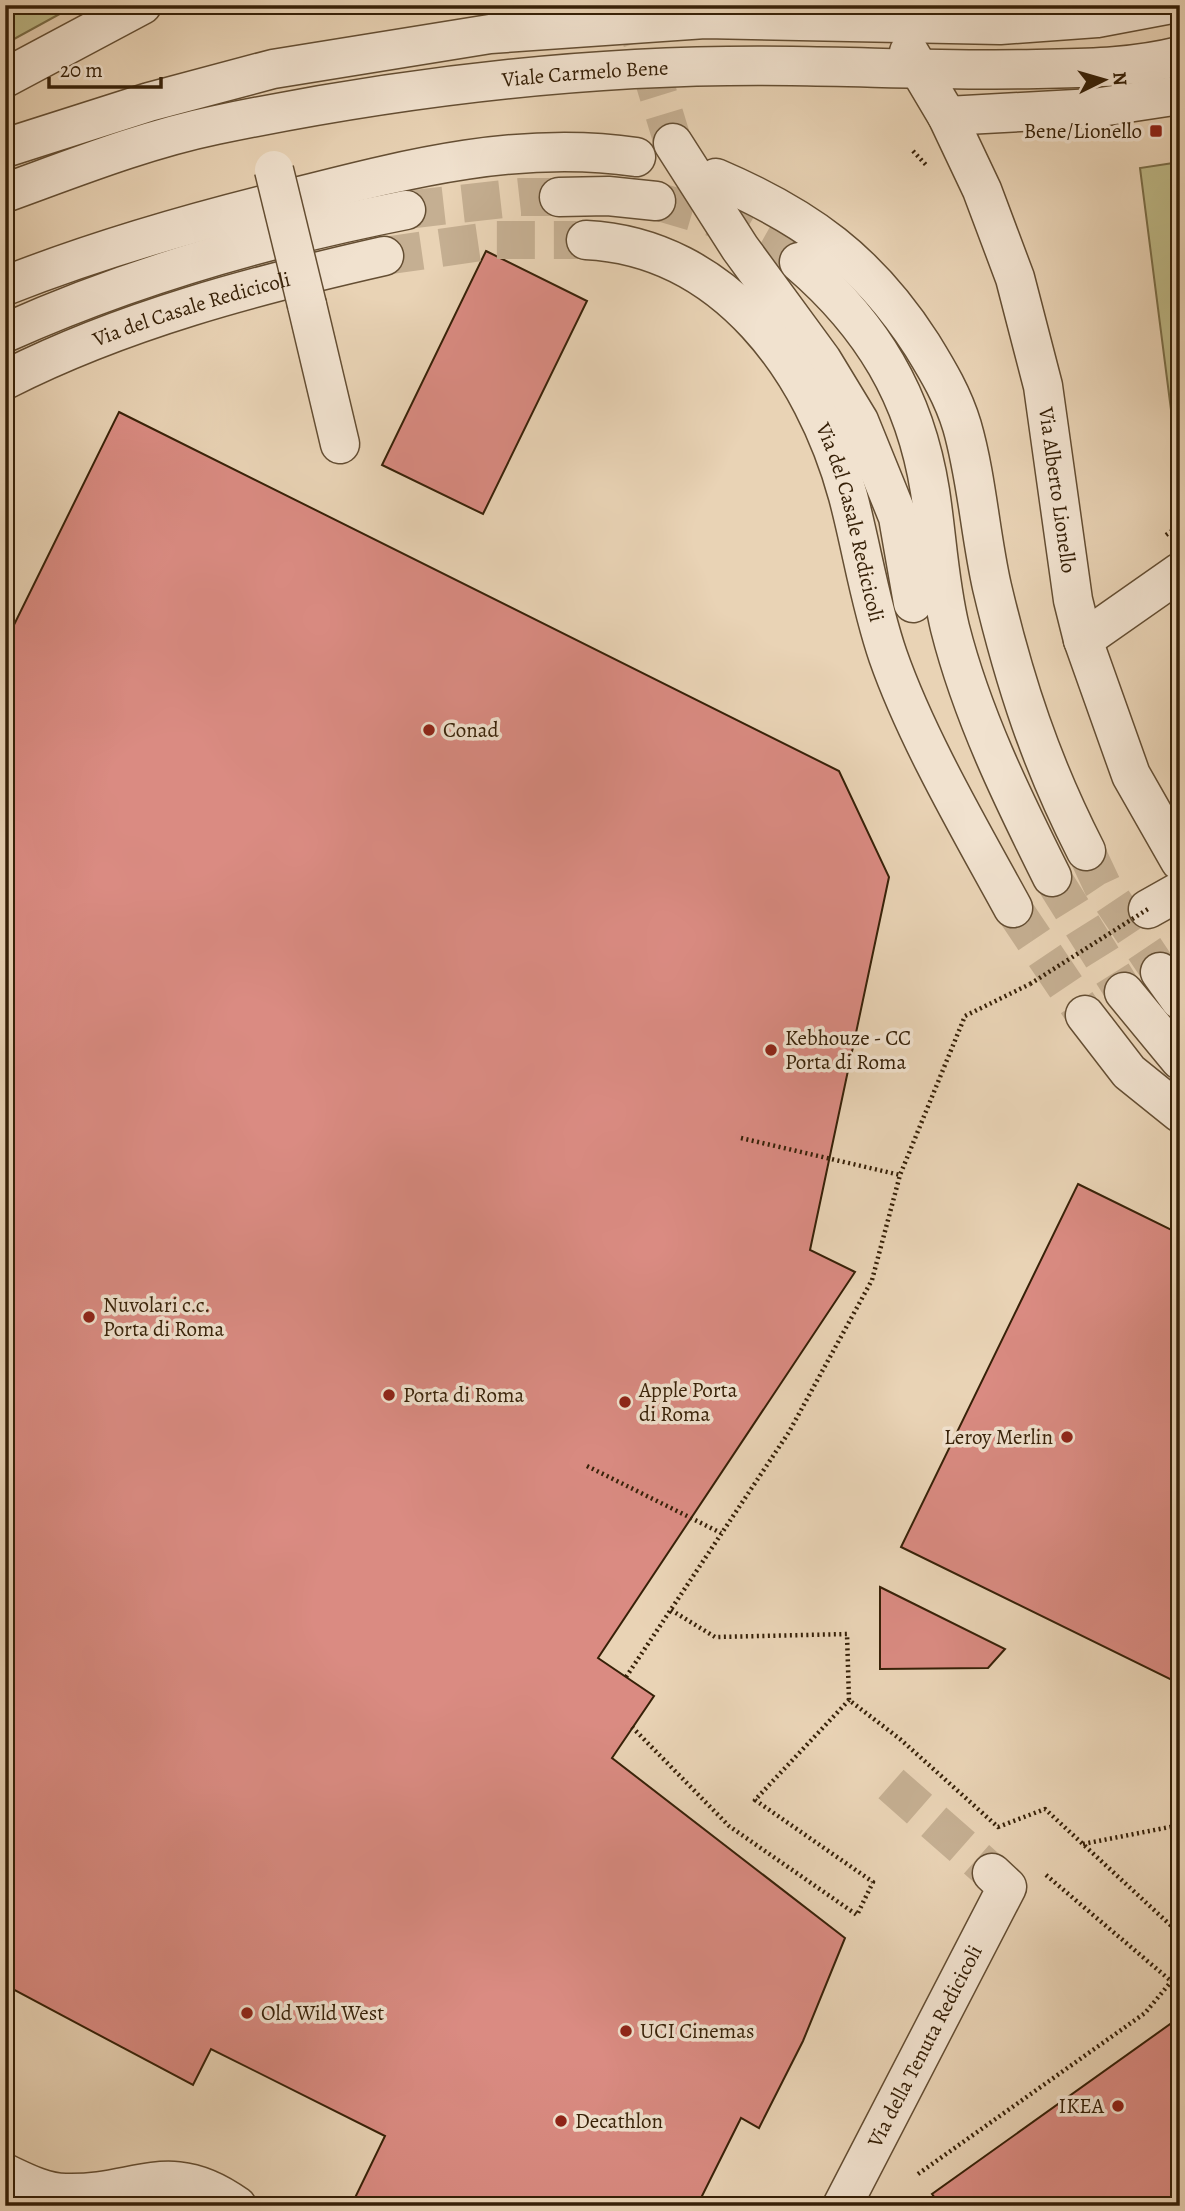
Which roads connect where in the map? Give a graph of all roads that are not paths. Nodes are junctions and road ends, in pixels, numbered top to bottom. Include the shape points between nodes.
1 (142, 5) edge
2 (1166, 5) edge
3 (882, 15) edge
4 (1180, 56) edge
5 (920, 70) junction
6 (5, 78) edge
7 (1180, 95) edge
8 (947, 116) junction
9 (259, 118) junction
10 (5, 148) edge
11 (636, 157) dead end
12 (716, 177) dead end
13 (5, 193) edge
14 (559, 197) tunnel mouth
15 (656, 201) tunnel mouth
16 (406, 210) tunnel mouth
17 (586, 240) tunnel mouth
18 (384, 256) tunnel mouth
19 (799, 262) tunnel mouth
20 (5, 286) edge
21 (718, 286) junction
22 (5, 333) edge
23 (5, 380) edge
24 (340, 444) dead end
25 (1180, 572) edge
26 (913, 603) dead end
27 (1083, 640) junction
28 (1086, 851) tunnel mouth
29 (1180, 861) edge
30 (1052, 877) tunnel mouth
31 (1013, 908) tunnel mouth
32 (1124, 992) tunnel mouth
33 (1085, 1015) tunnel mouth
34 (1180, 1060) edge
35 (1180, 1113) edge
36 (999, 1880) dead end
37 (12, 2192) edge
38 (237, 2206) edge
39 (842, 2206) edge

1 - 6 street
2 - 3 street via 1097,18 1000,25
3 - 5 street, Via Alberto Lionello
3 - 10 street via 705,19 478,36 273,69
4 - 5 street, Viale Carmelo Bene via 1132,66
5 - 8 street, Via Alberto Lionello
5 - 9 street, Viale Carmelo Bene via 792,66 544,75
7 - 8 street via 1083,109
8 - 27 street, Via Alberto Lionello via 990,209 1036,349
9 - 13 street, Viale Carmelo Bene via 155,142
9 - 24 street, bridge
11 - 20 street via 576,150 518,153 389,174 184,226
12 - 28 street via 767,200 842,250 890,297 937,368 961,424 992,584 1026,714
14 - 15 street
16 - 22 street via 156,276
17 - 21 street, Via del Casale Redicicoli via 647,249
18 - 23 street, Via del Casale Redicicoli via 195,306 51,358
19 - 30 street via 860,325 908,405 924,458 949,625 959,662 983,729
21 - 26 street via 673,143 859,421 898,517
21 - 31 street, Via del Casale Redicicoli via 771,340 813,402 848,495 889,657 909,707
25 - 27 street
27 - 29 street, Via Alberto Lionello via 1131,775
32 - 34 street
33 - 35 street via 1129,1072
36 - 39 street, Via della Tenuta Redicicoli via 979,1940
37 - 38 street via 67,2194 144,2181 184,2180

